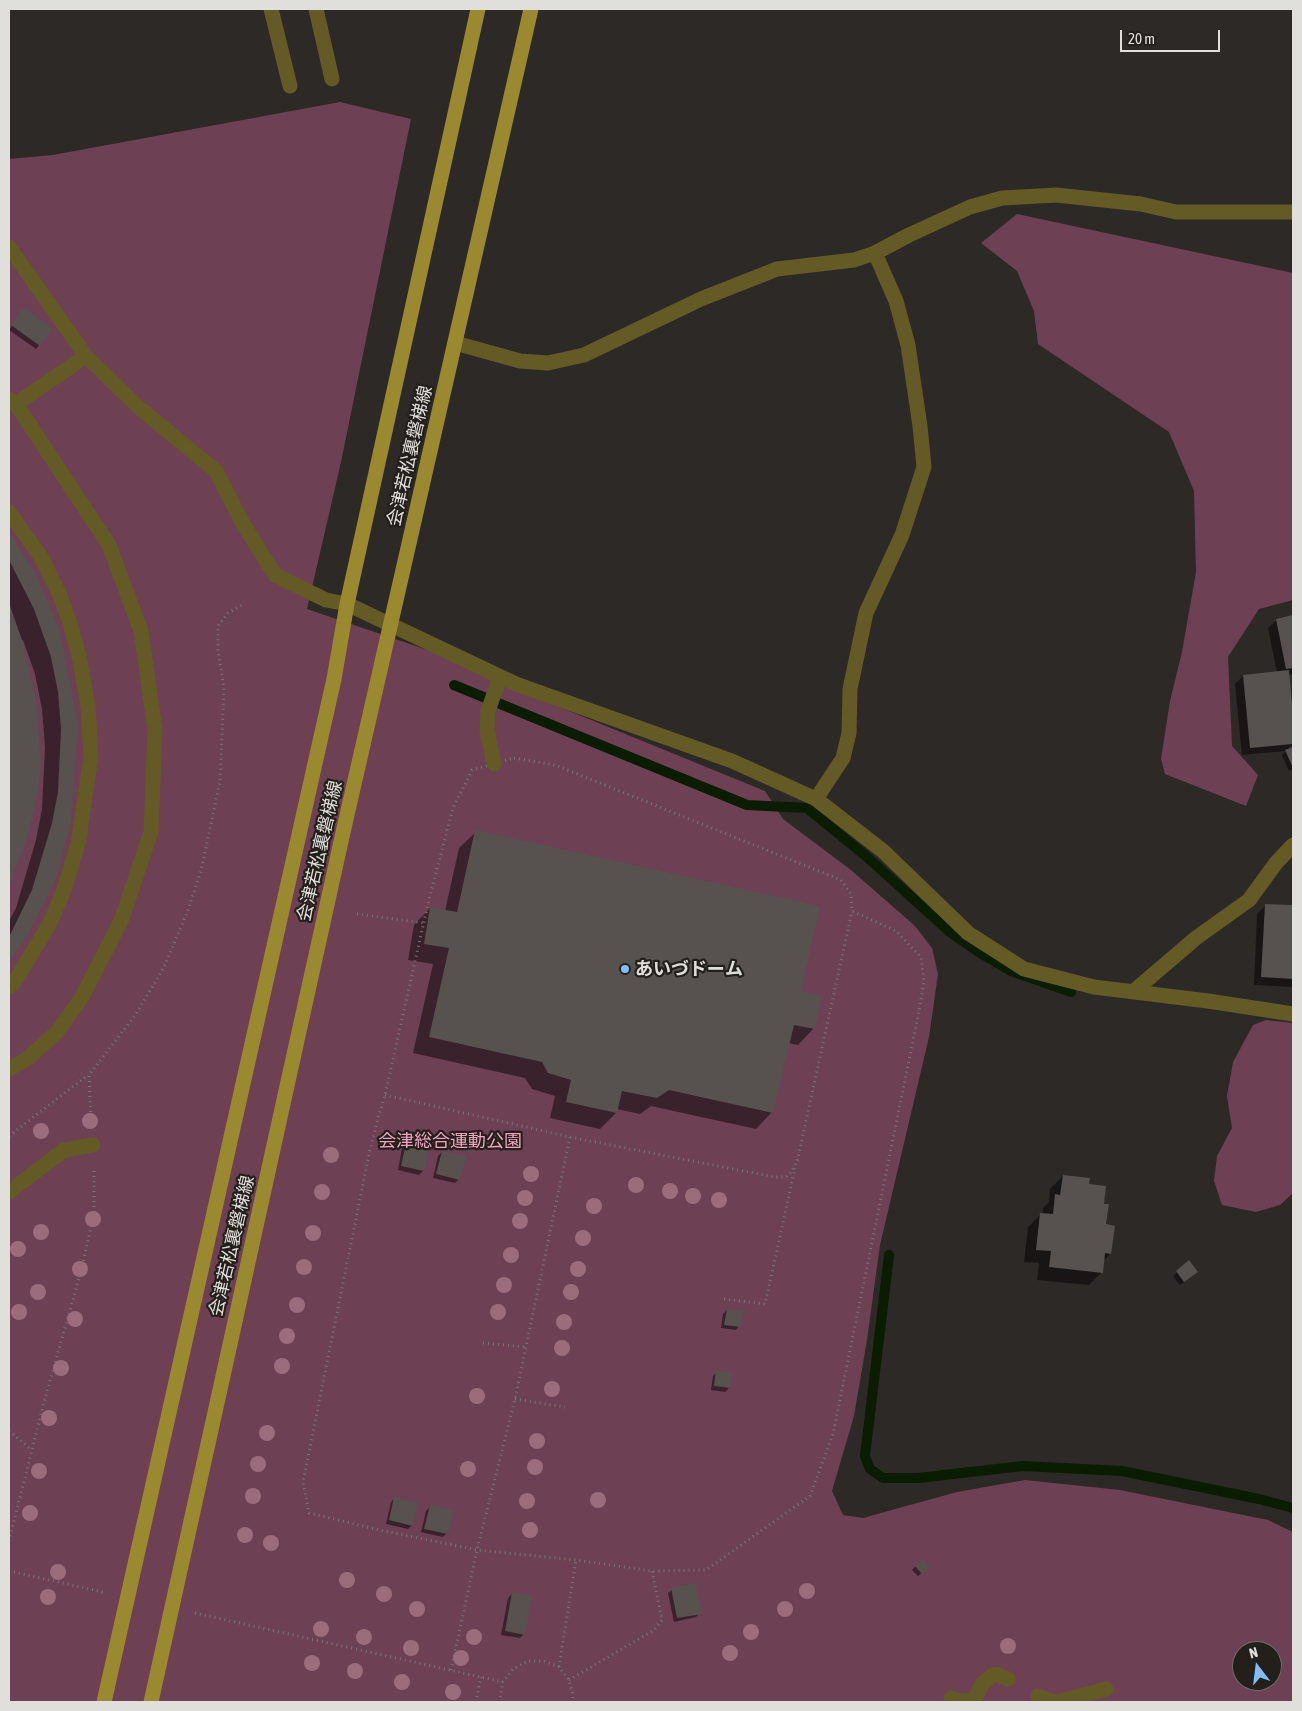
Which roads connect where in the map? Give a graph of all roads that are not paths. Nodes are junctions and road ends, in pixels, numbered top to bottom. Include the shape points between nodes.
1 (271, 9) edge
2 (316, 9) edge
3 (478, 9) edge
4 (531, 9) edge
5 (332, 79) dead end
6 (290, 86) dead end
7 (1293, 212) edge
8 (9, 247) edge
9 (875, 253) junction
10 (455, 343) junction
11 (86, 356) junction
12 (12, 401) edge
13 (9, 512) edge
14 (347, 604) junction
15 (391, 624) junction
16 (500, 677) junction
17 (494, 764) road end
18 (816, 799) junction
19 (1293, 845) edge
20 (9, 987) edge
21 (1134, 991) junction
22 (1293, 1014) edge
23 (9, 1069) edge
24 (93, 1145) road end
25 (9, 1192) edge
26 (1008, 1679) dead end
27 (1106, 1689) dead end
28 (1038, 1696) dead end
29 (951, 1698) dead end
30 (104, 1702) edge
31 (151, 1702) edge

1 - 6 street
2 - 5 street
3 - 14 main road, 会津若松裏磐梯線
4 - 10 main road, 会津若松裏磐梯線
7 - 9 street via 1176,212 1141,204 1056,195 1002,198 970,207
8 - 11 street
9 - 10 street via 854,260 777,270 693,303 584,355 548,363 520,361
9 - 18 street via 896,301 908,345 924,467 902,535 866,613 850,689 843,758
10 - 15 main road, 会津若松裏磐梯線
11 - 12 street
11 - 14 street via 137,406 216,471 274,575 326,600
12 - 23 street via 109,545 141,631 155,730 152,832 121,921 82,996 57,1032 27,1059
13 - 20 street via 41,557 70,623 88,706 90,757 78,844 64,890 50,923
14 - 15 street
14 - 30 main road, 会津若松裏磐梯線 via 334,679
15 - 16 street
15 - 31 main road, 会津若松裏磐梯線
16 - 17 street via 488,711 487,730
16 - 18 street via 732,761
18 - 21 street via 882,851 968,933 1024,968 1094,987
19 - 21 street via 1249,900 1196,938
21 - 22 street
24 - 25 street via 64,1150
26 - 29 street via 996,1674 982,1684 974,1699 958,1701
27 - 28 street via 1057,1702

